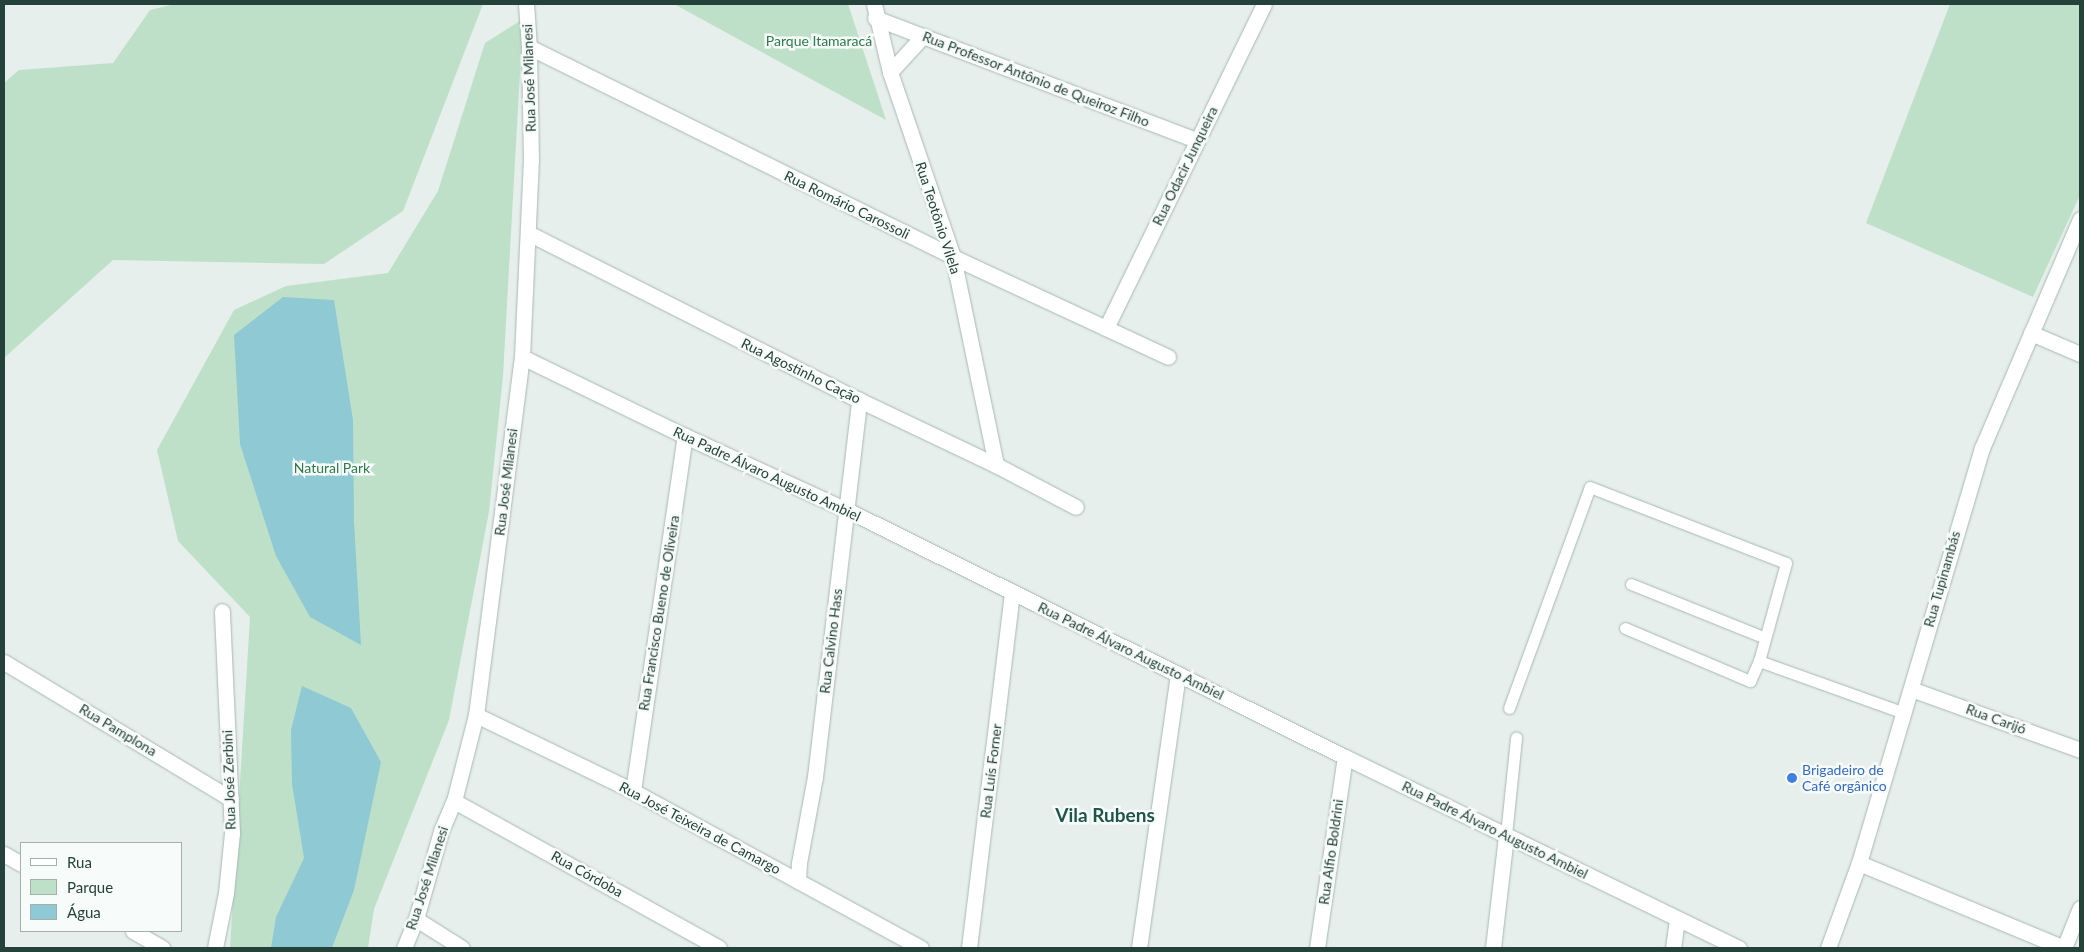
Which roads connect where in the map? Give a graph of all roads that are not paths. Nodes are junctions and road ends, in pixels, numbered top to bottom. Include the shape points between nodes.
1 (526, 4) edge
2 (1264, 4) edge
3 (874, 11) edge
4 (923, 36) junction
5 (529, 47) junction
6 (890, 72) junction
7 (1196, 140) junction
8 (2080, 219) edge
9 (528, 233) junction
10 (953, 257) junction
11 (1106, 328) junction
12 (2031, 333) junction
13 (2080, 354) edge
14 (522, 357) junction
15 (1168, 358) dead end
16 (860, 400) junction
17 (684, 436) junction
18 (996, 465) junction
19 (1076, 507) dead end
20 (847, 510) junction
21 (1631, 584) dead end
22 (1012, 594) junction
23 (222, 611) dead end
24 (1625, 628) dead end
25 (1765, 638) junction
26 (1759, 661) junction
27 (4, 662) edge
28 (1178, 674) junction
29 (1911, 689) junction
30 (1509, 708) dead end
31 (1904, 713) junction
32 (476, 714) junction
33 (1516, 738) dead end
34 (2080, 750) edge
35 (1344, 757) junction
36 (633, 791) junction
37 (232, 799) junction
38 (454, 801) junction
39 (1506, 835) junction
40 (4, 854) edge
41 (20, 863) edge
42 (1859, 863) junction
43 (798, 881) junction
44 (2080, 908) edge
45 (416, 919) junction
46 (1677, 919) junction
47 (135, 932) edge
48 (163, 948) edge
49 (215, 948) edge
50 (404, 948) edge
51 (462, 948) edge
52 (720, 948) edge
53 (921, 948) edge
54 (969, 948) edge
55 (1139, 948) edge
56 (1317, 948) edge
57 (1493, 948) edge
58 (1673, 948) edge
59 (1739, 948) edge
60 (1828, 948) edge
61 (2064, 948) edge

1 - 5 street, Rua José Milanesi
2 - 7 street, Rua Odacir Junqueira
3 - 4 street, Rua Professor Antônio de Queiroz Filho
3 - 6 street, Rua Teotônio Vilela
4 - 6 street
4 - 7 street, Rua Professor Antônio de Queiroz Filho
5 - 9 street, Rua José Milanesi via 531,161
5 - 10 street, Rua Romário Carossoli
6 - 10 street, Rua Teotônio Vilela
7 - 11 street, Rua Odacir Junqueira
8 - 12 street, Rua Tupinambás
9 - 14 street, Rua José Milanesi
9 - 16 street, Rua Agostinho Cação
10 - 11 street, Rua Romário Carossoli
10 - 18 street, Rua Teotônio Vilela
11 - 15 street, Rua Romário Carossoli
12 - 13 street
12 - 29 street, Rua Tupinambás via 1982,448
14 - 17 street, Rua Padre Álvaro Augusto Ambiel
14 - 32 street, Rua José Milanesi
16 - 18 street, Rua Agostinho Cação
16 - 20 street, Rua Calvino Hass
17 - 20 street, Rua Padre Álvaro Augusto Ambiel
17 - 36 street, Rua Francisco Bueno de Oliveira
18 - 19 street, Rua Agostinho Cação
20 - 22 street, Rua Padre Álvaro Augusto Ambiel
20 - 43 street, Rua Calvino Hass via 815,777
21 - 25 lane
22 - 28 street, Rua Padre Álvaro Augusto Ambiel
22 - 54 street, Rua Luís Forner
23 - 37 street, Rua José Zerbini
24 - 26 lane via 1750,680
25 - 26 lane
25 - 30 lane via 1786,563 1590,487
26 - 31 lane
27 - 37 street, Rua Pamplona
28 - 35 street, Rua Padre Álvaro Augusto Ambiel
28 - 55 street
29 - 31 street, Rua Tupinambás
29 - 34 street, Rua Carijó
31 - 42 street, Rua Tupinambás
32 - 36 street, Rua José Teixeira de Camargo
32 - 38 street, Rua José Milanesi
33 - 39 lane
35 - 39 street, Rua Padre Álvaro Augusto Ambiel
35 - 56 street, Rua Alfio Boldrini
36 - 43 street, Rua José Teixeira de Camargo
37 - 49 street, Rua José Zerbini via 229,866
38 - 45 street, Rua José Milanesi via 441,831
38 - 52 street, Rua Córdoba
39 - 46 street, Rua Padre Álvaro Augusto Ambiel
39 - 57 street
40 - 41 street
42 - 60 street, Rua Tupinambás
42 - 61 street
43 - 53 street, Rua José Teixeira de Camargo
44 - 61 street
45 - 50 street, Rua José Milanesi
45 - 51 street
46 - 58 street
46 - 59 street, Rua Padre Álvaro Augusto Ambiel
47 - 48 street

